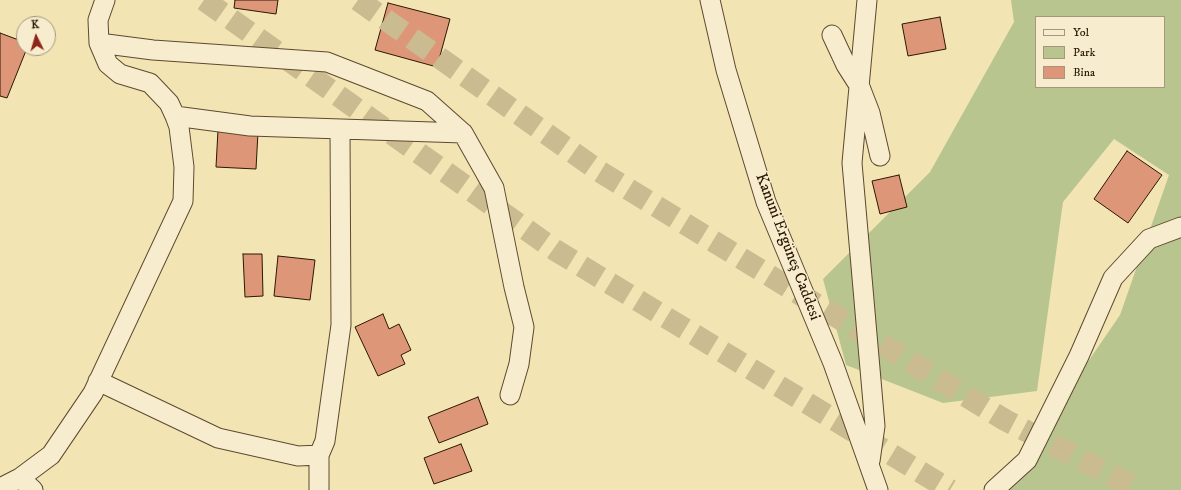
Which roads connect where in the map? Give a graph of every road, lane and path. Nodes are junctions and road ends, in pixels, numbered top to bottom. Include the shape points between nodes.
1 (105, 0) edge
2 (710, 0) edge
3 (867, 0) edge
4 (832, 35) dead end
5 (99, 43) junction
6 (860, 87) junction
7 (175, 116) junction
8 (340, 129) junction
9 (463, 133) junction
10 (880, 156) dead end
11 (1181, 227) edge
12 (98, 381) junction
13 (510, 395) dead end
14 (319, 455) junction
15 (869, 464) junction
16 (26, 484) edge
17 (0, 488) edge
18 (319, 490) edge
19 (878, 490) edge
20 (994, 490) edge

1 - 5 street via 98,20
2 - 15 street, Kanuni Ergüneş Caddesi via 726,70 766,202 834,363
3 - 6 street
4 - 6 street
5 - 7 street via 108,64 120,74 150,83 169,102
5 - 9 street via 153,50 326,62 427,101
6 - 10 street via 870,113
6 - 15 street via 852,163 875,426
7 - 8 street via 250,126
7 - 12 street via 179,127 184,167 183,201
8 - 9 street
8 - 14 street via 341,325 325,441
9 - 13 street via 494,188 524,327 519,364
11 - 20 street via 1149,239 1113,278 1079,356 1027,460
12 - 14 street via 218,438 298,456
12 - 16 street via 93,393 51,455
14 - 18 street
15 - 19 street, Kanuni Ergüneş Caddesi
16 - 17 street

